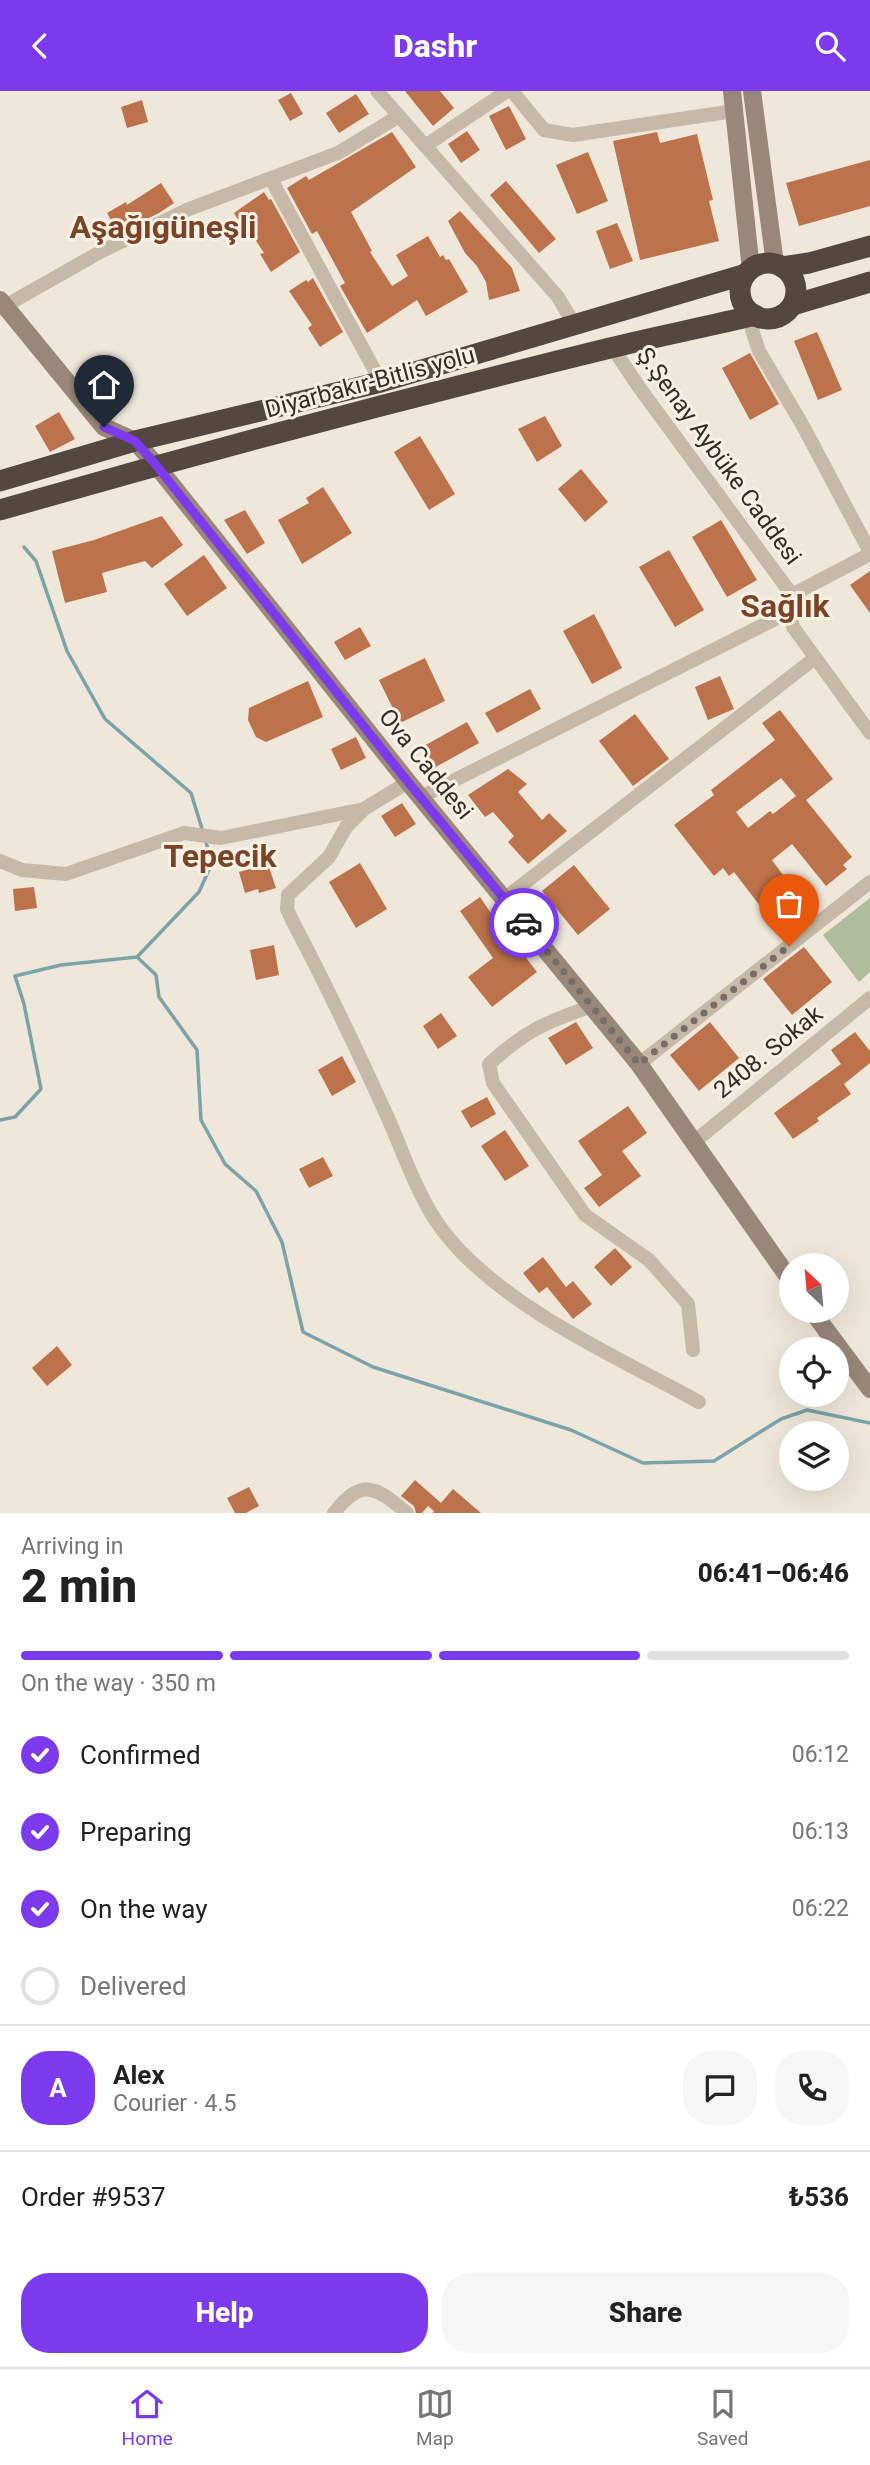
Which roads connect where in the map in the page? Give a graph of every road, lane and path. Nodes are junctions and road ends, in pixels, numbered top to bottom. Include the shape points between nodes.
1 (377, 91) edge
2 (510, 91) edge
3 (732, 91) edge
4 (752, 91) edge
5 (734, 111) junction
6 (399, 116) junction
7 (425, 146) junction
8 (271, 179) junction
9 (870, 247) edge
10 (779, 266) junction
11 (749, 272) junction
12 (870, 282) edge
13 (3, 303) edge
14 (793, 305) junction
15 (755, 315) junction
16 (575, 326) junction
17 (612, 347) junction
18 (381, 382) junction
19 (135, 441) junction
20 (156, 465) junction
21 (0, 481) edge
22 (0, 510) edge
23 (870, 553) edge
24 (792, 603) junction
25 (815, 658) junction
26 (870, 733) edge
27 (408, 782) junction
28 (421, 797) junction
29 (364, 809) junction
30 (0, 861) edge
31 (870, 882) edge
32 (504, 899) junction
33 (870, 999) edge
34 (592, 1006) junction
35 (639, 1064) junction
36 (694, 1142) junction
37 (779, 1264) edge
38 (821, 1323) edge
39 (693, 1350) dead end
40 (870, 1389) edge
41 (699, 1402) dead end
42 (334, 1513) edge
43 (407, 1513) edge

1 - 6 street
2 - 5 street via 544,130 573,135
2 - 7 street
3 - 5 street
4 - 10 street
5 - 11 street
6 - 7 street
6 - 8 street via 338,153
7 - 16 street via 558,296
8 - 13 street via 189,209
8 - 18 street
9 - 10 highway
10 - 11 highway via 763,264
10 - 14 highway via 796,286
11 - 15 highway via 740,288 741,297
11 - 16 highway, Diyarbakır-Bitlis yolu
12 - 14 highway
13 - 19 street, Ova Caddesi via 104,427
14 - 15 highway via 778,317
15 - 17 highway, Diyarbakır-Bitlis yolu
15 - 23 street via 752,330 759,351
16 - 18 highway, Diyarbakır-Bitlis yolu
17 - 20 highway, Diyarbakır-Bitlis yolu
17 - 24 street, Ş.Şenay Aybüke Caddesi
18 - 19 highway, Diyarbakır-Bitlis yolu
19 - 20 street, Ova Caddesi
19 - 21 highway, Diyarbakır-Bitlis yolu
20 - 22 highway, Diyarbakır-Bitlis yolu
20 - 27 street, Ova Caddesi
23 - 24 street
24 - 25 street, Ş.Şenay Aybüke Caddesi via 793,627
24 - 28 street
25 - 26 street, Ş.Şenay Aybüke Caddesi
25 - 32 street
27 - 28 street, Ova Caddesi
27 - 29 street
28 - 32 street, Ova Caddesi
29 - 30 street via 221,838 184,832 66,874 22,870
29 - 41 street via 346,827 329,857 288,895 288,909 424,1198 447,1236 494,1282 563,1328
31 - 35 street
32 - 34 street, Ova Caddesi
33 - 36 street, 2408. Sokak
34 - 35 street, Ova Caddesi
34 - 39 street via 546,1022 515,1040 488,1064 493,1083 585,1215 649,1260 688,1304
35 - 36 street, Ova Caddesi
36 - 37 street, Ova Caddesi
38 - 40 street
42 - 43 street via 355,1491 364,1489 378,1492

